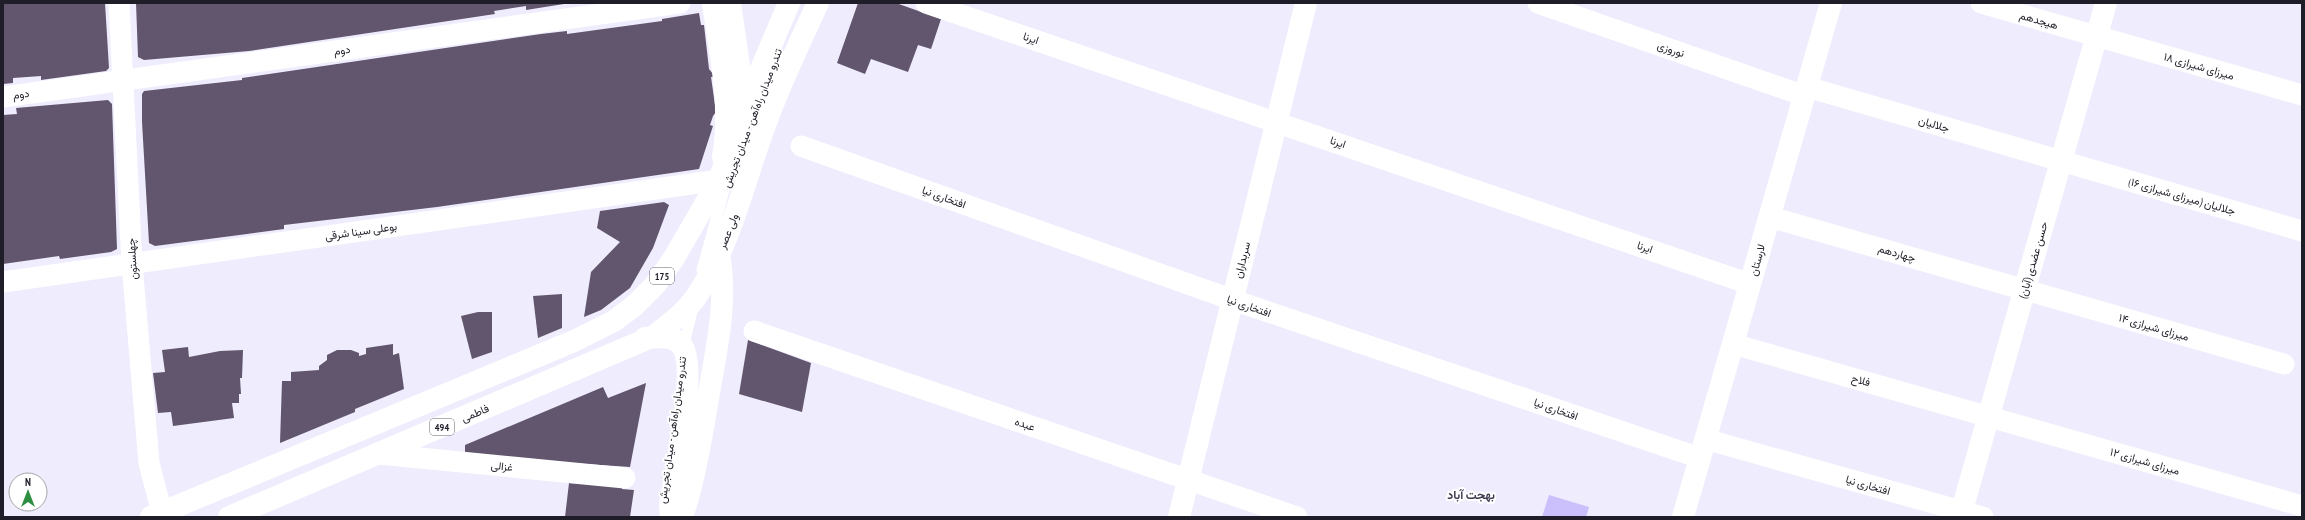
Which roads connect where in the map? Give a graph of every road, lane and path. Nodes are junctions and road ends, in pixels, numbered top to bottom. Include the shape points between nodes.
1 (119, 3) edge
2 (680, 3) edge
3 (713, 3) edge
4 (730, 3) edge
5 (789, 3) edge
6 (798, 3) edge
7 (818, 3) edge
8 (926, 3) edge
9 (1306, 3) edge
10 (1538, 3) edge
11 (1831, 3) edge
12 (1981, 3) edge
13 (2106, 3) edge
14 (2097, 37) junction
15 (770, 48) junction
16 (738, 59) junction
17 (122, 80) junction
18 (1806, 91) junction
19 (2302, 95) edge
20 (3, 97) edge
21 (753, 118) junction
22 (1277, 121) junction
23 (801, 146) dead end
24 (2061, 161) junction
25 (719, 180) junction
26 (1770, 217) junction
27 (2302, 231) edge
28 (719, 254) junction
29 (132, 264) junction
30 (3, 282) edge
31 (1750, 284) junction
32 (2025, 290) junction
33 (696, 297) junction
34 (1233, 300) junction
35 (754, 330) dead end
36 (653, 337) junction
37 (574, 341) junction
38 (1733, 344) junction
39 (683, 346) junction
40 (2284, 364) dead end
41 (1988, 416) junction
42 (1703, 448) junction
43 (379, 454) junction
44 (625, 478) dead end
45 (1188, 480) junction
46 (2302, 506) edge
47 (1961, 514) edge
48 (159, 516) edge
49 (229, 517) edge
50 (660, 517) edge
51 (671, 517) edge
52 (682, 517) edge
53 (1179, 517) edge
54 (1297, 517) edge
55 (1683, 517) edge
56 (1983, 517) edge

1 - 17 street, چهلستون
2 - 17 street, دوم
3 - 25 main road via 725,88 726,141
4 - 16 main road
5 - 15 main road, ولی عصر / 175
6 - 21 lane, تندرو میدان راه‌آهن - میدان تجریش
7 - 21 main road, ولی عصر / 175
8 - 22 street, ايرنا
9 - 22 main road, سربداران
10 - 18 street, نوروزی
11 - 18 main road, لارستان
12 - 14 street, هیجدهم
13 - 14 main road, حسن عضدی (آبان)
14 - 19 street, میرزای شیرازی ۱۸
14 - 24 main road, حسن عضدی (آبان)
15 - 16 main road via 754,64 747,64
15 - 21 main road, ولی عصر / 175
16 - 21 main road
17 - 20 street, دوم
17 - 29 street, چهلستون
18 - 24 street, جلالیان
18 - 26 main road, لارستان
21 - 25 main road, ولی عصر / 175
21 - 28 main road, ولی عصر / 175 via 734,218
21 - 33 lane, تندرو میدان راه‌آهن - میدان تجریش via 726,183
22 - 31 street, ايرنا
22 - 34 main road, سربداران
23 - 34 street, افتخاری نیا
24 - 27 street, جلالیان (میرزای شیرازی ۱۶)
24 - 32 main road, حسن عضدی (آبان)
25 - 29 street, بوعلی سینا شرقی
25 - 37 main road, ولی عصر / 175 via 674,258 655,285 624,314
26 - 31 main road, لارستان
26 - 32 street, چهاردهم
28 - 33 main road, 494
28 - 52 main road, ولی عصر / 175 via 724,294 721,321 693,484
29 - 30 street, بوعلی سینا شرقی
29 - 48 street, چهلستون via 149,462
31 - 38 main road, لارستان
32 - 40 street, میرزای شیرازی ۱۴
32 - 41 main road, حسن عضدی (آبان)
33 - 36 main road, 494
33 - 39 lane, تندرو میدان راه‌آهن - میدان تجریش
34 - 42 street, افتخاری نیا
34 - 45 main road, سربداران
35 - 45 street, عبده
36 - 37 main road, 494
36 - 39 main road, 494 via 670,338
36 - 43 main road, فاطمی / 494
37 - 48 main road, 494
38 - 41 street, فلاح
38 - 42 main road, لارستان
39 - 50 lane, تندرو میدان راه‌آهن - میدان تجریش
39 - 51 main road via 687,359 688,383 670,505
41 - 46 street, میرزای شیرازی ۱۲
41 - 47 main road, حسن عضدی (آبان)
42 - 47 street, افتخاری نیا
42 - 55 main road, لارستان
43 - 44 street, غزالی
43 - 49 main road, فاطمی / 494
45 - 53 main road, سربداران
45 - 54 street, عبده
47 - 56 street, افتخاری نیا

